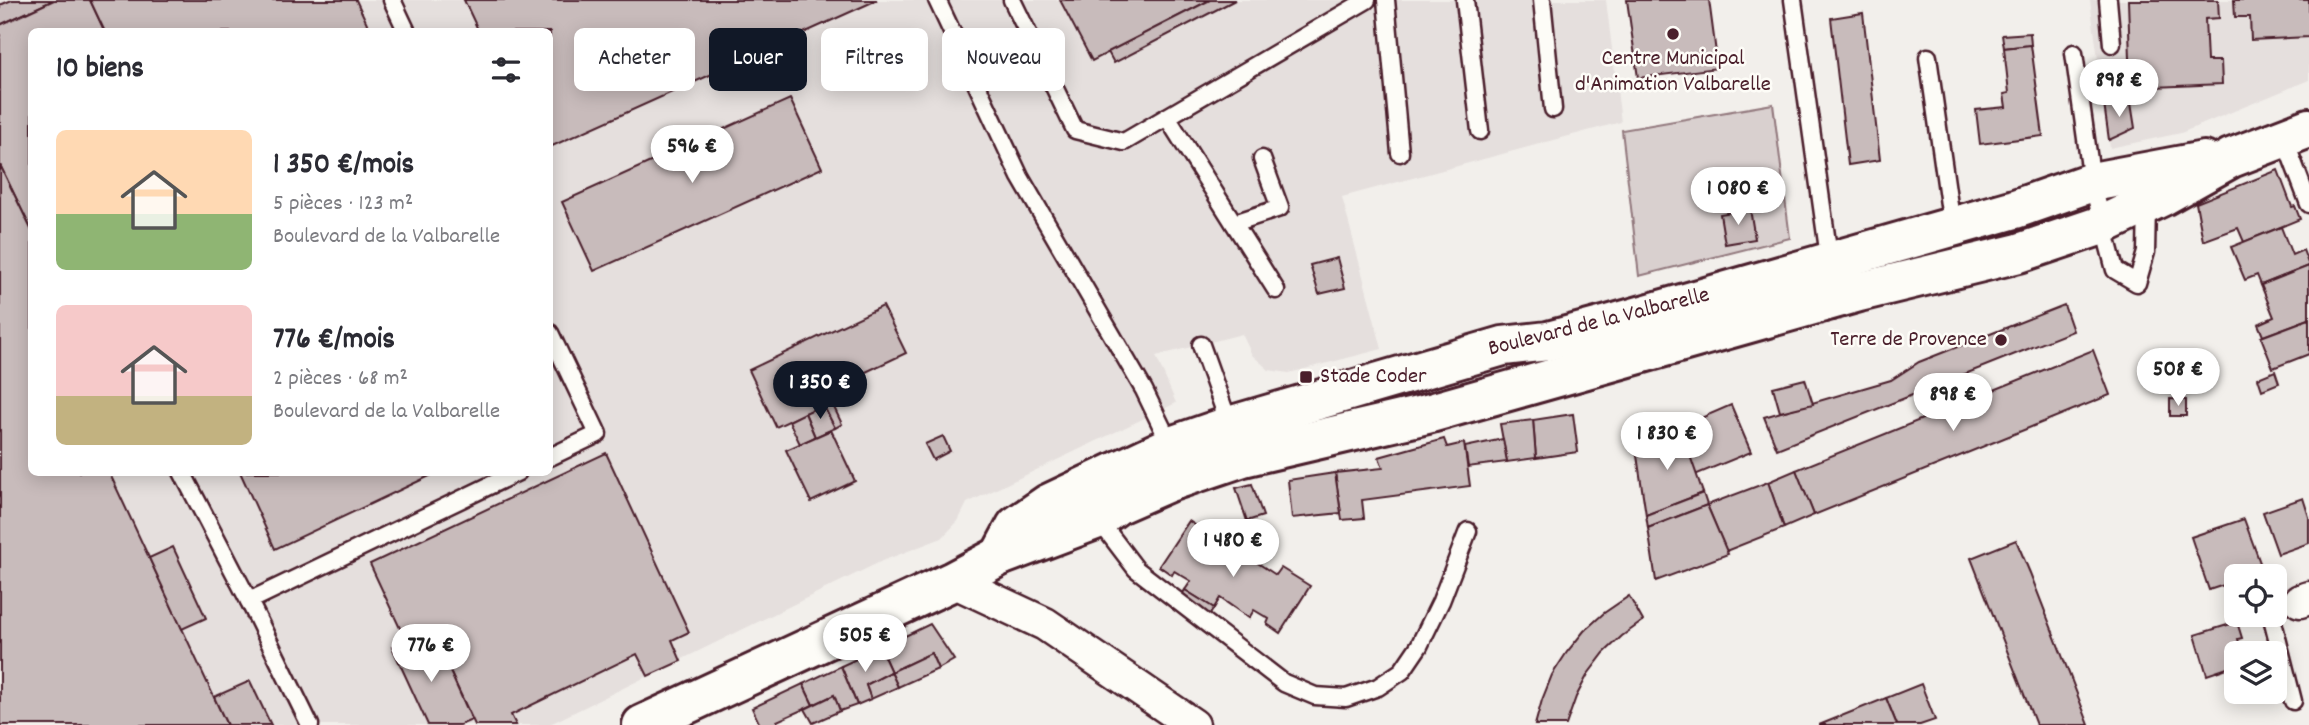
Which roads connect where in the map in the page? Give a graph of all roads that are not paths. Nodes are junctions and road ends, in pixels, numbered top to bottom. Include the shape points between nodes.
1 (392, 0) edge
2 (937, 0) edge
3 (1012, 0) edge
4 (1367, 0) edge
5 (1386, 0) edge
6 (1465, 0) edge
7 (1542, 0) edge
8 (1793, 0) edge
9 (2108, 0) edge
10 (405, 28) edge
11 (2112, 44) dead end
12 (2074, 53) dead end
13 (1928, 57) dead end
14 (1553, 109) dead end
15 (1167, 117) junction
16 (1480, 131) dead end
17 (2296, 133) edge
18 (1400, 153) dead end
19 (1262, 159) dead end
20 (2092, 182) junction
21 (2139, 190) junction
22 (2309, 204) edge
23 (1234, 223) junction
24 (2102, 225) junction
25 (1952, 226) junction
26 (1833, 280) junction
27 (1276, 290) dead end
28 (553, 339) edge
29 (1201, 345) dead end
30 (1236, 442) junction
31 (1171, 446) junction
32 (553, 456) edge
33 (184, 476) edge
34 (510, 476) edge
35 (1098, 519) junction
36 (1468, 531) dead end
37 (995, 559) junction
38 (953, 581) junction
39 (249, 601) junction
40 (1045, 624) junction
41 (2273, 627) edge
42 (2293, 701) dead end
43 (310, 725) edge
44 (642, 725) edge
45 (1193, 725) edge

1 - 10 lane
2 - 31 lane via 1020,177 1144,390
3 - 15 lane via 1075,130 1124,142
4 - 15 lane
5 - 18 lane
6 - 16 lane
7 - 14 lane
8 - 26 lane
9 - 11 lane
12 - 20 lane
13 - 25 lane
15 - 23 lane
17 - 21 street, Boulevard de la Valbarelle via 2231,158 2181,164
17 - 22 lane
19 - 23 lane via 1280,208
20 - 21 street, Boulevard de la Valbarelle
20 - 24 lane
20 - 25 street, Boulevard de la Valbarelle
21 - 24 street, Boulevard de la Valbarelle
21 - 24 lane via 2146,252 2137,283 2115,270
23 - 27 lane
24 - 26 street, Boulevard de la Valbarelle via 2019,253
25 - 26 street, Boulevard de la Valbarelle
26 - 30 street, Boulevard de la Valbarelle via 1549,341 1503,346
28 - 32 lane via 598,434
29 - 30 lane
30 - 31 street, Boulevard de la Valbarelle
30 - 35 street, Boulevard de la Valbarelle
31 - 37 street, Boulevard de la Valbarelle via 1048,505 1016,526
33 - 39 lane
34 - 39 lane
35 - 36 lane via 1136,569 1284,683 1315,696 1346,698 1378,687 1402,671 1419,646
35 - 37 street, Boulevard de la Valbarelle
37 - 38 street, Boulevard de la Valbarelle
37 - 40 street
38 - 40 street
38 - 44 street, Boulevard de la Valbarelle
39 - 43 lane
40 - 45 street
41 - 42 lane

